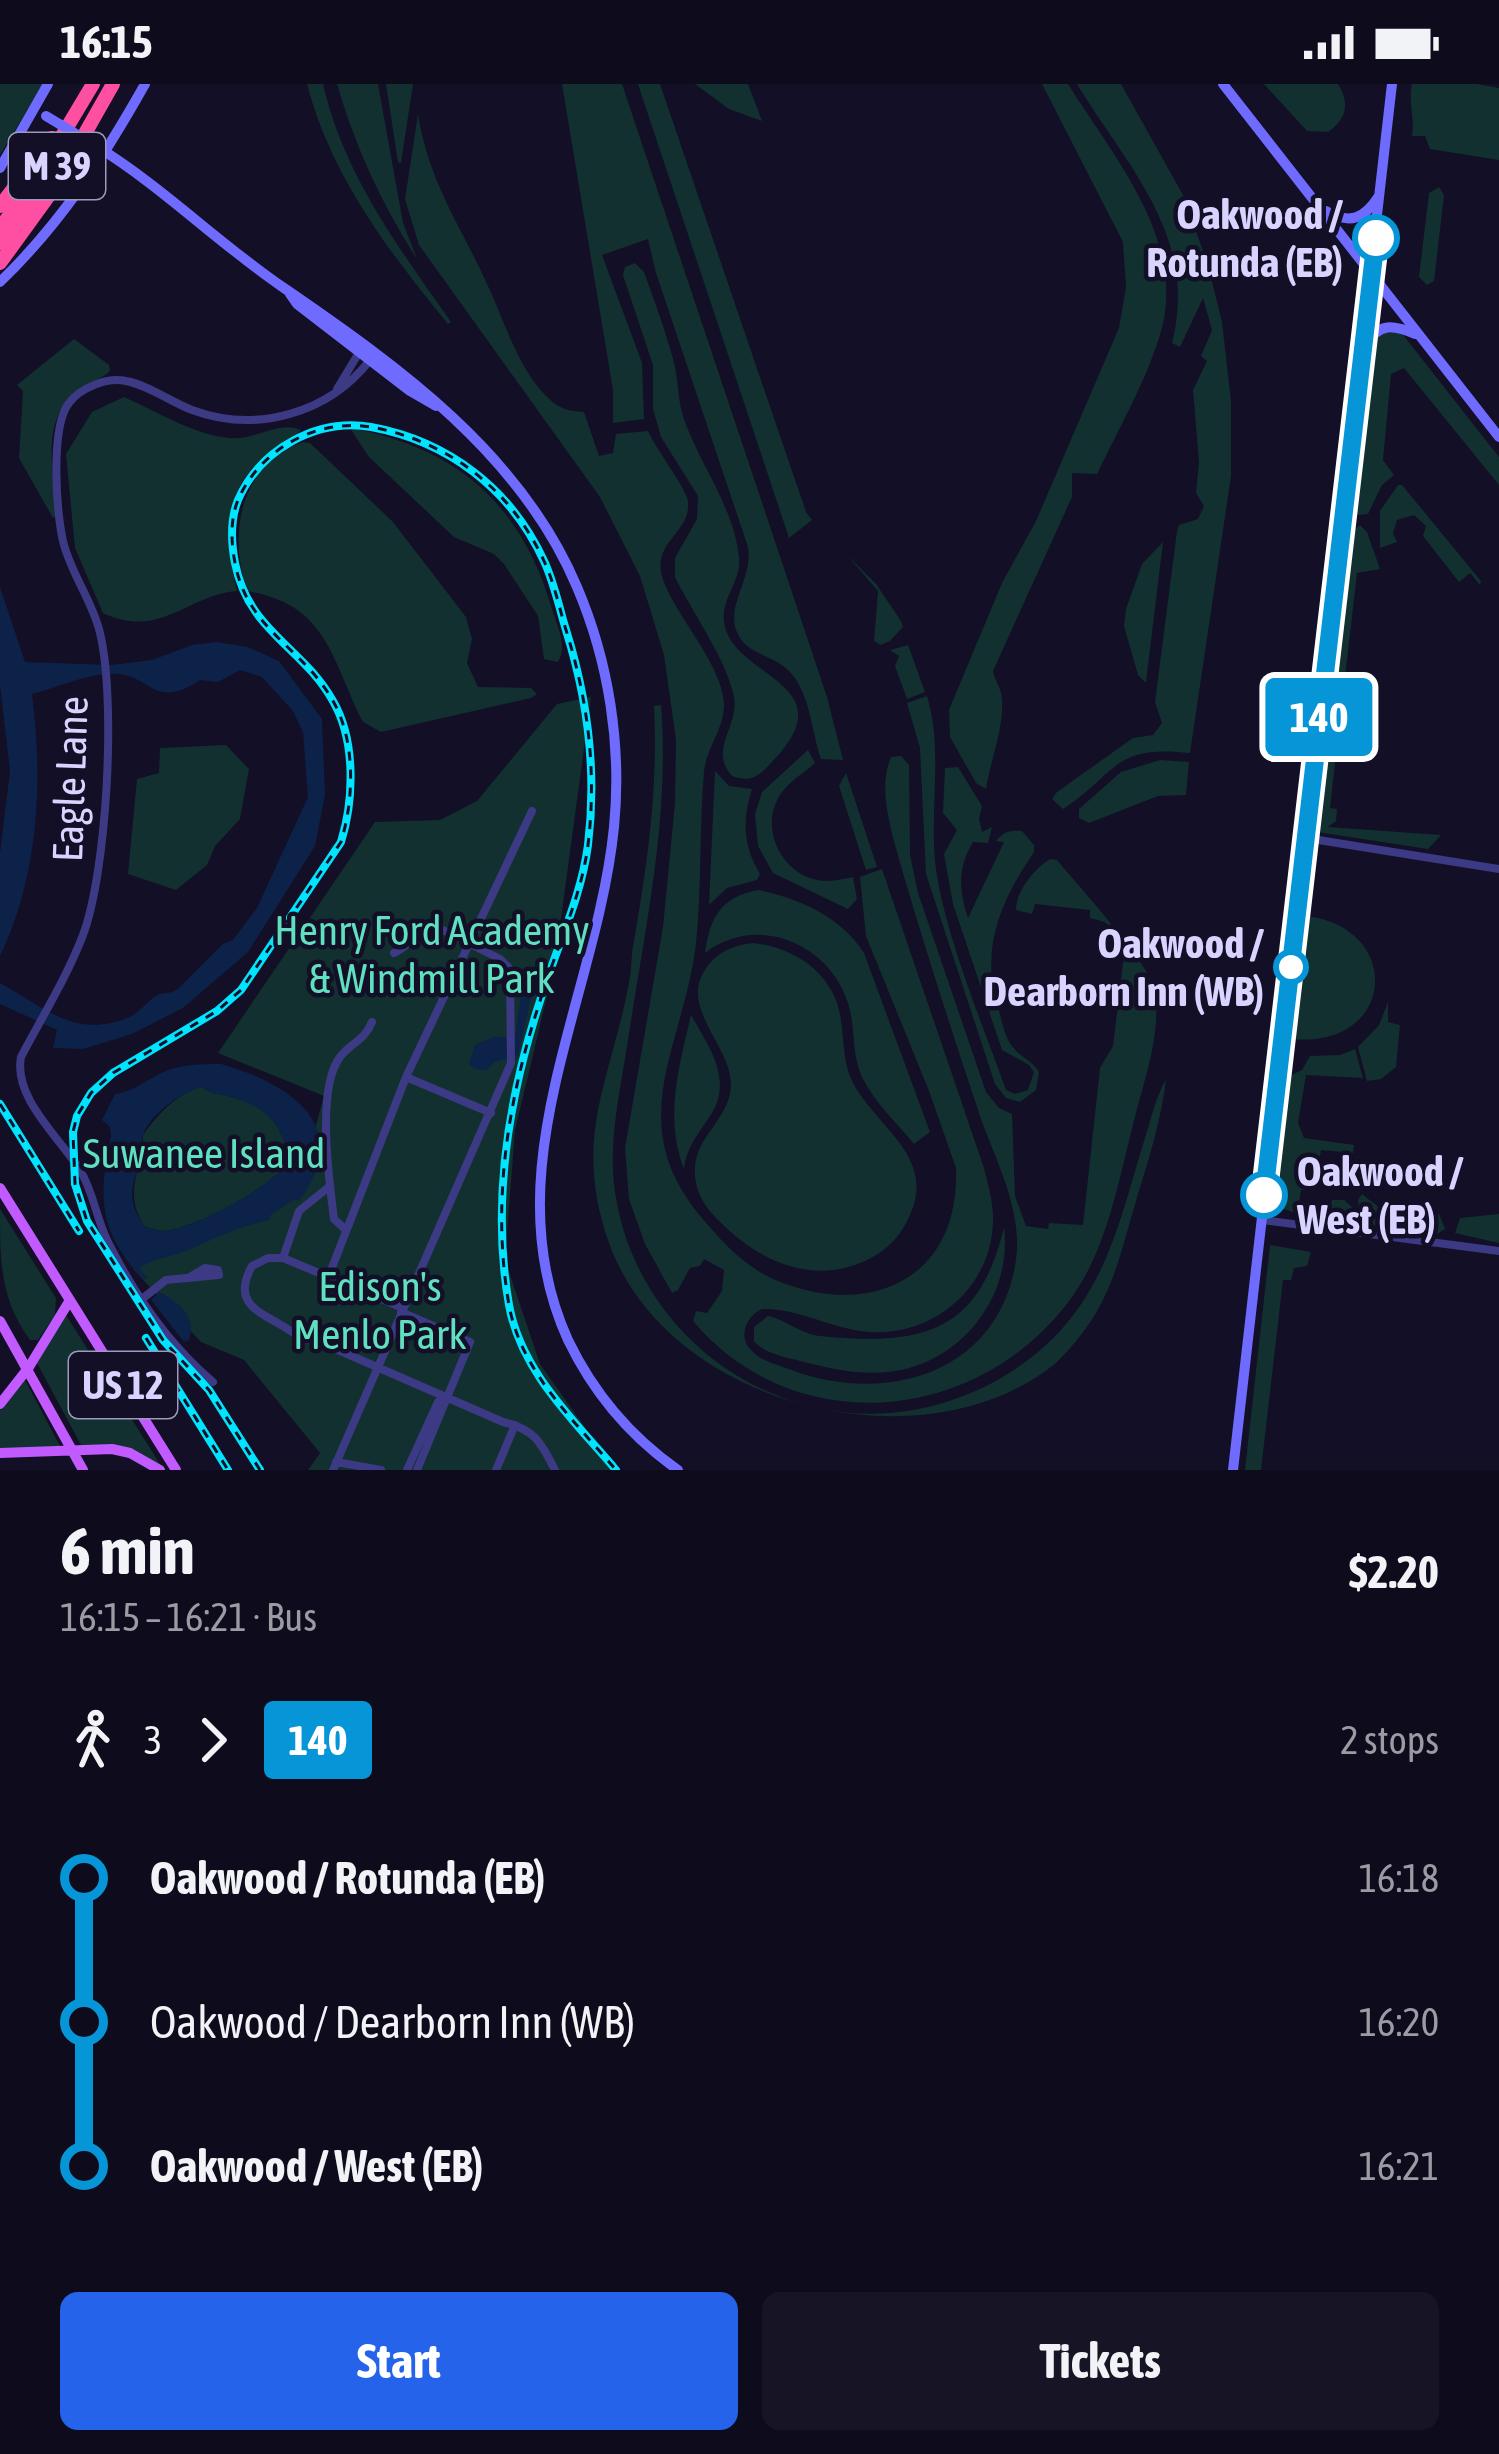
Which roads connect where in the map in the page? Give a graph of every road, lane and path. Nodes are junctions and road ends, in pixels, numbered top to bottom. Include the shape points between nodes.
1 (48, 84) edge
2 (90, 84) edge
3 (110, 84) edge
4 (145, 84) edge
5 (1222, 84) edge
6 (1392, 84) edge
7 (34, 109) junction
8 (101, 149) junction
9 (0, 168) edge
10 (1380, 194) junction
11 (0, 206) edge
12 (1318, 206) junction
13 (0, 228) edge
14 (0, 243) edge
15 (0, 263) edge
16 (1372, 274) junction
17 (0, 282) edge
18 (1421, 337) junction
19 (368, 352) junction
20 (1360, 359) junction
21 (1499, 437) edge
22 (532, 811) dead end
23 (1306, 838) junction
24 (1499, 869) edge
25 (469, 945) junction
26 (394, 953) dead end
27 (372, 1022) dead end
28 (406, 1077) junction
29 (491, 1114) junction
30 (330, 1186) junction
31 (0, 1188) edge
32 (1262, 1220) junction
33 (346, 1230) junction
34 (1499, 1251) edge
35 (283, 1258) junction
36 (190, 1277) dead end
37 (328, 1278) junction
38 (142, 1299) junction
39 (70, 1300) junction
40 (402, 1310) junction
41 (0, 1321) edge
42 (379, 1365) junction
43 (28, 1367) junction
44 (213, 1382) dead end
45 (446, 1397) junction
46 (0, 1404) edge
47 (515, 1424) junction
48 (73, 1450) junction
49 (0, 1453) edge
50 (334, 1466) edge
51 (83, 1470) edge
52 (160, 1470) edge
53 (176, 1470) edge
54 (381, 1470) edge
55 (407, 1470) edge
56 (418, 1470) edge
57 (496, 1470) edge
58 (555, 1470) edge
59 (678, 1470) edge
60 (1233, 1470) edge

1 - 7 main road
2 - 11 highway
2 - 13 highway, M 39
3 - 14 highway, M 39
3 - 15 highway via 52,190
4 - 8 main road
5 - 12 main road
6 - 10 main road
7 - 8 main road, bridge
7 - 9 main road
8 - 17 main road via 48,232
8 - 19 main road
10 - 12 main road via 1352,220
10 - 16 main road
12 - 16 main road
16 - 18 main road
16 - 20 main road
18 - 20 main road via 1381,328
18 - 21 main road
19 - 38 street, Eagle Lane via 336,390 276,418 197,412 122,380 77,395 57,429 63,536 100,634 104,850 83,934 22,1057 22,1082 81,1172 106,1238
19 - 59 main road via 440,407 542,520 578,588 604,670 616,760 614,826 544,1135 539,1232 553,1299 578,1358 633,1432
20 - 23 main road
22 - 25 street
23 - 24 street
23 - 32 main road
25 - 26 street via 428,927
25 - 28 street
25 - 29 street via 510,969 511,1063
27 - 30 street via 339,1058 325,1094
28 - 29 street
28 - 33 street
29 - 40 street
30 - 33 street via 334,1219
30 - 35 street via 299,1211
31 - 39 main road, US 12
32 - 34 street
32 - 60 main road
33 - 37 street
35 - 37 street
35 - 42 street via 251,1266 249,1306 302,1340
36 - 38 street via 166,1280
37 - 40 street
38 - 44 street, Eagle Lane
39 - 43 main road
39 - 53 main road, US 12
40 - 42 street
40 - 45 street via 470,1342
41 - 43 main road, US 12
42 - 45 street
42 - 50 street
43 - 46 main road
43 - 48 main road, US 12
45 - 47 street
45 - 55 street
45 - 56 street
47 - 57 street
47 - 58 street via 538,1438
48 - 49 main road
48 - 51 main road, US 12
48 - 52 main road via 121,1451
50 - 54 street

